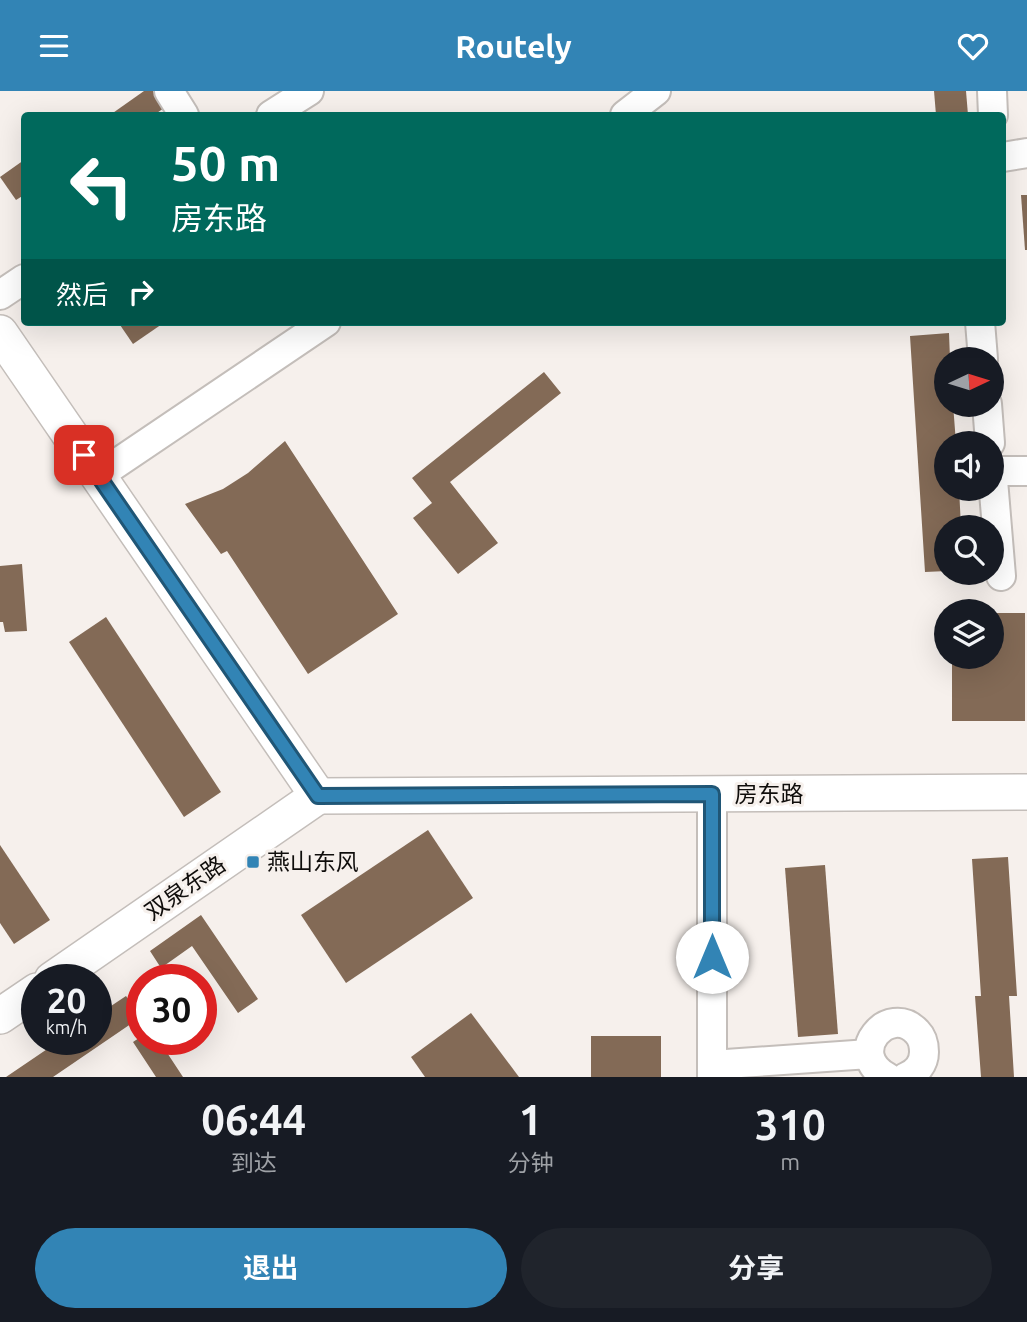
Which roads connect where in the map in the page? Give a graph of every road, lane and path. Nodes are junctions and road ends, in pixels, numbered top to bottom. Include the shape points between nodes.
1 (169, 91) edge
2 (309, 91) edge
3 (656, 91) edge
4 (992, 91) edge
5 (182, 112) edge
6 (276, 112) edge
7 (629, 112) edge
8 (993, 112) edge
9 (1027, 153) edge
10 (1006, 156) edge
11 (21, 281) edge
12 (0, 295) edge
13 (320, 326) edge
14 (980, 326) edge
15 (0, 333) edge
16 (982, 347) edge
17 (1004, 470) edge
18 (1027, 471) edge
19 (98, 476) junction
20 (1027, 792) edge
21 (712, 794) junction
22 (318, 796) junction
23 (75, 964) edge
24 (21, 1002) edge
25 (0, 1016) edge
26 (869, 1054) junction
27 (712, 1071) edge
28 (905, 1076) edge

1 - 5 street
2 - 6 street
3 - 7 street
4 - 8 street
9 - 10 street
11 - 12 street
13 - 19 street
14 - 16 street
15 - 19 main road
17 - 18 street
19 - 22 main road
20 - 21 main road, 房东路
21 - 22 main road, 房东路
21 - 27 street
22 - 23 main road, 双泉东路
24 - 25 main road
26 - 27 street
26 - 28 street via 878,1072
26 - 28 street via 874,1035 882,1028 891,1024 911,1027 923,1042 924,1054 920,1066

